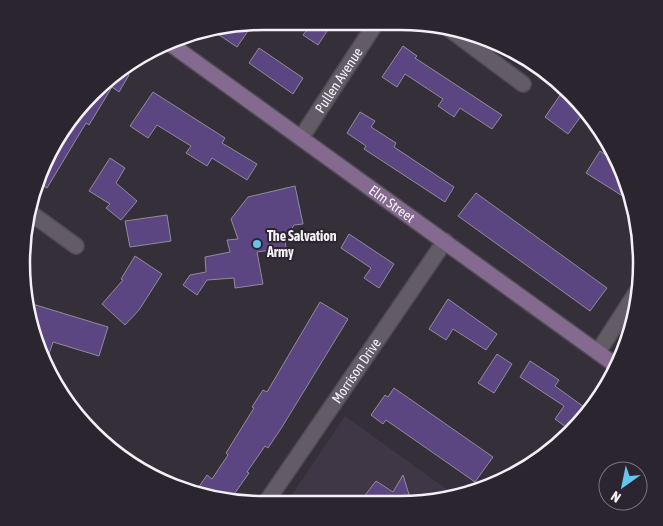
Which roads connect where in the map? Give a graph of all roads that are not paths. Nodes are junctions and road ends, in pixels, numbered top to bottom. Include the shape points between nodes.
1 (371, 30) edge
2 (462, 39) edge
3 (176, 47) edge
4 (523, 84) dead end
5 (302, 138) junction
6 (35, 216) edge
7 (445, 241) junction
8 (76, 246) dead end
9 (630, 303) edge
10 (598, 352) junction
11 (611, 362) edge
12 (270, 496) edge

1 - 5 street, Pullen Avenue
2 - 4 street
3 - 5 main road, Elm Street
5 - 7 main road, Elm Street
6 - 8 street
7 - 10 main road, Elm Street
7 - 12 street, Morrison Drive
9 - 10 street
10 - 11 main road, Elm Street

